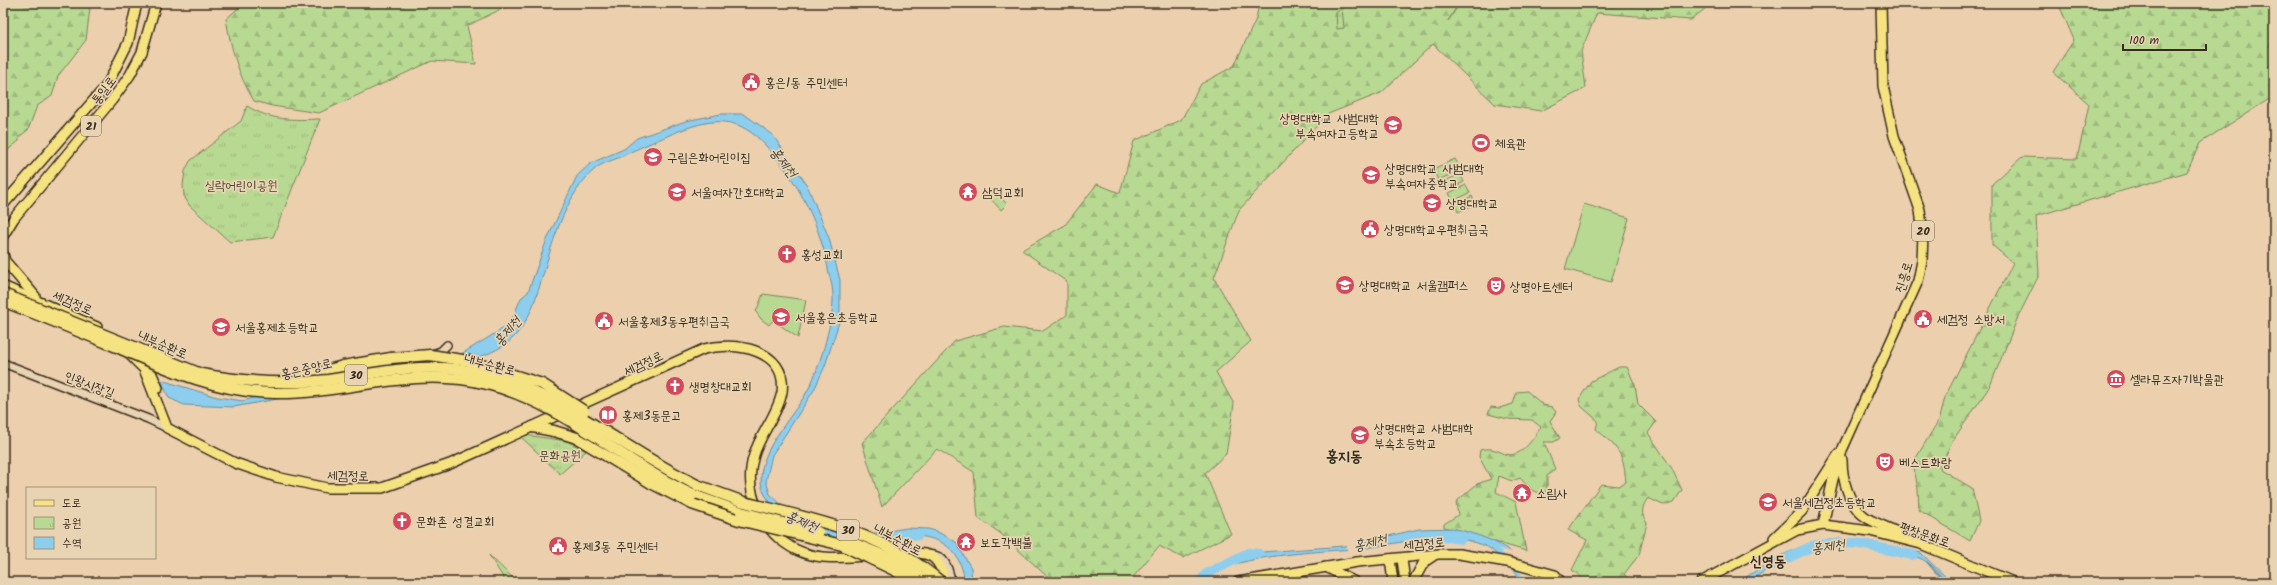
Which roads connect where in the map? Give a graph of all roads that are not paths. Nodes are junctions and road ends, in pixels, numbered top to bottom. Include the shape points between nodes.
1 (137, 3) edge
2 (156, 3) edge
3 (1880, 3) edge
4 (3, 205) edge
5 (3, 236) edge
6 (3, 254) edge
7 (3, 286) edge
8 (3, 294) edge
9 (38, 300) junction
10 (3, 301) edge
11 (3, 305) edge
12 (132, 342) junction
13 (447, 345) dead end
14 (3, 363) edge
15 (147, 366) junction
16 (295, 378) joint
17 (532, 427) junction
18 (167, 428) junction
19 (610, 436) junction
20 (1843, 448) junction
21 (695, 490) junction
22 (742, 507) junction
23 (1823, 526) junction
24 (1918, 543) junction
25 (1759, 551) junction
26 (930, 555) junction
27 (1434, 555) junction
28 (1390, 558) junction
29 (1402, 559) junction
30 (1356, 562) junction
31 (1326, 567) junction
32 (913, 582) edge
33 (926, 582) edge
34 (941, 582) edge
35 (944, 582) edge
36 (951, 582) edge
37 (1238, 582) edge
38 (1355, 582) edge
39 (1393, 582) edge
40 (1405, 582) edge
41 (1413, 582) edge
42 (1561, 582) edge
43 (1702, 582) edge
44 (2013, 582) edge

1 - 4 main road, 통일로 / 21 via 128,43 107,85
2 - 5 main road, 통일로 / 21 via 142,52 130,75 107,107 14,218
3 - 20 main road, 진흥로 / 20 via 1883,86 1894,136 1920,210 1923,234 1922,262 1918,281
6 - 9 main road via 5,261
7 - 9 main road, 세검정로
8 - 19 highway, 내부순환로 / 30, bridge via 201,374 251,382 282,383 328,380 404,368 457,369 514,383 544,395
9 - 12 main road, 세검정로
10 - 21 highway, 내부순환로 / 30, bridge via 174,372 235,390 276,394 327,390 416,377 462,379 486,384 538,402 667,483
11 - 15 main road, 세검정로 via 131,356
12 - 15 main road, 세검정로
12 - 16 street, 홍은중앙로 via 224,376 265,380
13 - 15 street, 홍은중앙로 via 439,352 412,360 345,371 288,386 261,388 211,381
14 - 18 street, 인왕시장길
15 - 18 main road, 세검정로 via 165,414 171,421
16 - 19 highway, bridge via 390,358 415,355 452,358 542,384 575,405
17 - 18 main road, 세검정로 via 450,464 382,488 365,489 317,487 249,469
17 - 26 main road, 세검정로 via 704,349 723,345 748,348 774,363 782,380 781,397 755,451 752,465 753,495 758,512 776,537 804,553 820,557 913,553
17 - 32 highway, bridge via 577,438 651,483 692,504 739,520 842,545 896,570
19 - 21 highway, 내부순환로 / 30, bridge
20 - 23 main road, 진흥로 / 20
20 - 24 main road via 1842,471 1851,498 1860,512
20 - 25 main road via 1802,511
21 - 22 highway, 내부순환로 / 30
22 - 33 highway, 내부순환로 / 30, bridge via 872,550 899,562
22 - 34 highway, 내부순환로 / 30, bridge via 834,525 867,536 900,552
23 - 24 main road, 평창문화로 via 1870,531
23 - 25 main road via 1797,530
24 - 44 main road, 평창문화로
25 - 43 main road
26 - 35 main road via 940,563
26 - 36 main road via 937,556 947,564
27 - 29 main road, 세검정로
27 - 41 main road via 1424,562
27 - 42 main road, 세검정로 via 1459,554 1512,564 1555,576
28 - 29 main road, 세검정로
28 - 30 main road, 세검정로
28 - 39 main road
29 - 40 main road
30 - 31 main road, 세검정로
30 - 38 main road via 1352,572
31 - 37 main road, 세검정로
31 - 38 main road

